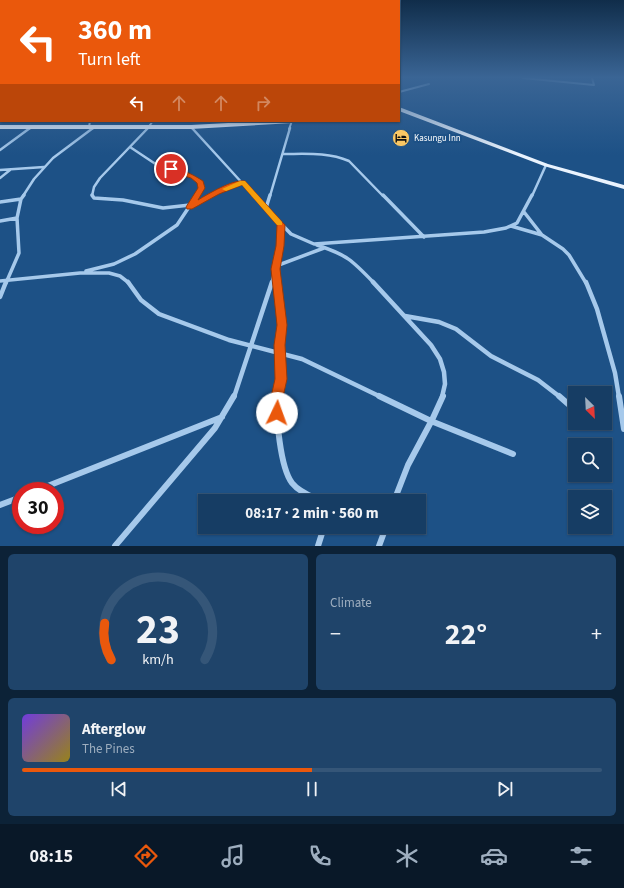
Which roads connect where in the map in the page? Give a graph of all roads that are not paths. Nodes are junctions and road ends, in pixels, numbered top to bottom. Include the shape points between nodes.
1 (400, 109) edge
2 (152, 122) edge
3 (276, 122) edge
4 (293, 122) edge
5 (91, 125) edge
6 (0, 127) edge
7 (32, 127) junction
8 (191, 127) junction
9 (149, 128) junction
10 (130, 147) junction
11 (0, 150) edge
12 (283, 154) junction
13 (546, 165) junction
14 (44, 167) junction
15 (0, 170) edge
16 (10, 170) junction
17 (0, 178) edge
18 (243, 182) junction
19 (624, 187) edge
20 (21, 199) junction
21 (0, 202) edge
22 (190, 206) junction
23 (266, 208) junction
24 (524, 212) junction
25 (17, 218) junction
26 (0, 221) edge
27 (281, 225) junction
28 (511, 226) junction
29 (542, 235) junction
30 (424, 237) junction
31 (314, 244) junction
32 (324, 248) junction
33 (276, 268) junction
34 (80, 273) junction
35 (8, 279) junction
36 (0, 281) edge
37 (0, 297) edge
38 (404, 316) junction
39 (252, 346) junction
40 (280, 352) junction
41 (568, 404) edge
42 (222, 416) junction
43 (431, 421) junction
44 (624, 429) edge
45 (512, 454) dead end
46 (58, 482) edge
47 (307, 494) edge
48 (397, 494) edge
49 (12, 500) edge
50 (0, 505) edge
51 (322, 534) edge
52 (383, 534) edge
53 (115, 546) edge
54 (318, 546) edge
55 (379, 546) edge

1 - 13 main road
2 - 9 street
3 - 8 main road
4 - 12 street
5 - 7 main road
5 - 9 main road
5 - 14 street
6 - 7 main road
7 - 11 street
8 - 9 main road
8 - 18 street
9 - 10 street
10 - 22 street via 154,163 201,182 201,188
10 - 22 street via 98,181 92,196 164,208
12 - 23 street
12 - 30 street via 325,154 340,156 350,161
13 - 19 main road
13 - 24 street
14 - 16 street
14 - 20 street
15 - 16 street
16 - 17 street
18 - 22 street
18 - 23 street
20 - 21 street
20 - 25 street
22 - 34 street via 177,225 134,254 114,264
23 - 27 street
24 - 28 street via 521,219
24 - 29 street
25 - 26 street
25 - 35 street via 19,252
27 - 31 street via 291,234
27 - 33 street
28 - 29 street
28 - 30 street via 487,232
29 - 44 street via 563,249 588,286 615,374
30 - 31 street
31 - 32 street
32 - 33 street
32 - 38 street via 353,261
33 - 39 street
33 - 40 street via 282,319
34 - 35 street
34 - 39 street via 108,273 120,276 141,300 159,314
35 - 36 street
35 - 37 street
38 - 41 street via 440,322 456,330 491,356 538,380
38 - 43 street via 435,350 444,368 445,389
39 - 40 street
39 - 42 street via 233,400
40 - 43 street via 317,365
40 - 47 street via 278,432 292,483
42 - 46 street
42 - 53 street via 203,443
43 - 45 street
43 - 48 street via 411,456
49 - 50 street
51 - 54 street
52 - 55 street

